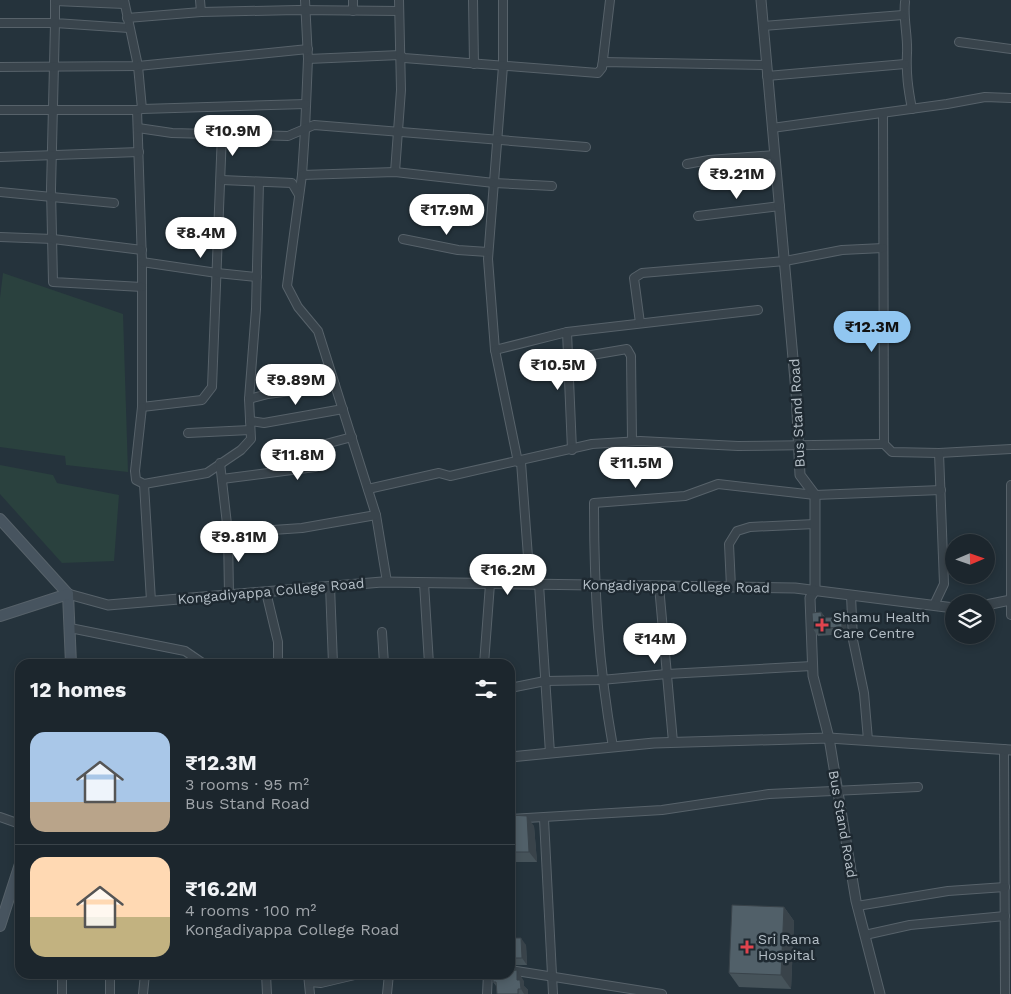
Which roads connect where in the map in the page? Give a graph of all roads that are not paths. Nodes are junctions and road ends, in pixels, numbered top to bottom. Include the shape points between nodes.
1 (55, 0) edge
2 (200, 0) edge
3 (304, 0) edge
4 (352, 0) edge
5 (399, 0) edge
6 (473, 0) edge
7 (503, 0) edge
8 (610, 0) edge
9 (761, 0) edge
10 (124, 2) edge
11 (905, 2) dead end
12 (305, 10) junction
13 (353, 11) junction
14 (399, 11) junction
15 (201, 12) junction
16 (903, 15) junction
17 (127, 18) junction
18 (55, 23) junction
19 (0, 24) edge
20 (763, 26) junction
21 (129, 28) junction
22 (959, 42) dead end
23 (308, 49) junction
24 (1011, 50) edge
25 (400, 54) junction
26 (308, 59) junction
27 (474, 64) junction
28 (905, 64) junction
29 (766, 65) junction
30 (138, 66) junction
31 (503, 66) junction
32 (0, 67) edge
33 (53, 67) junction
34 (602, 68) junction
35 (767, 76) junction
36 (1011, 98) edge
37 (306, 104) junction
38 (52, 109) junction
39 (140, 109) junction
40 (912, 109) junction
41 (0, 110) edge
42 (883, 113) junction
43 (138, 128) junction
44 (772, 128) junction
45 (305, 130) junction
46 (398, 131) junction
47 (222, 133) junction
48 (498, 138) junction
49 (586, 147) dead end
50 (139, 152) junction
51 (51, 155) junction
52 (775, 155) junction
53 (0, 157) edge
54 (687, 164) dead end
55 (395, 172) junction
56 (302, 175) junction
57 (222, 180) junction
58 (259, 182) junction
59 (494, 183) junction
60 (552, 186) dead end
61 (0, 192) edge
62 (299, 195) junction
63 (51, 196) junction
64 (114, 203) dead end
65 (780, 206) junction
66 (698, 216) dead end
67 (0, 237) edge
68 (53, 239) junction
69 (402, 239) dead end
70 (884, 248) junction
71 (142, 250) junction
72 (488, 252) junction
73 (785, 260) junction
74 (142, 262) junction
75 (217, 273) junction
76 (257, 277) junction
77 (142, 287) junction
78 (758, 310) dead end
79 (640, 323) junction
80 (566, 332) junction
81 (495, 350) junction
82 (568, 359) junction
83 (335, 385) junction
84 (249, 399) junction
85 (142, 407) junction
86 (343, 409) junction
87 (250, 421) junction
88 (250, 430) junction
89 (188, 433) dead end
90 (352, 437) junction
91 (632, 441) junction
92 (884, 444) junction
93 (799, 446) junction
94 (1011, 449) edge
95 (572, 450) junction
96 (940, 453) junction
97 (520, 462) junction
98 (220, 463) junction
99 (222, 479) junction
100 (144, 484) junction
101 (1011, 485) edge
102 (368, 490) junction
103 (941, 490) junction
104 (815, 495) junction
105 (376, 515) junction
106 (0, 519) edge
107 (1010, 522) edge
108 (815, 524) junction
109 (228, 533) junction
110 (387, 582) junction
111 (424, 583) junction
112 (490, 584) junction
113 (534, 584) junction
114 (594, 585) junction
115 (330, 586) junction
116 (659, 586) junction
117 (731, 587) junction
118 (815, 590) junction
119 (266, 592) junction
120 (68, 594) junction
121 (229, 595) junction
122 (851, 595) junction
123 (1010, 600) edge
124 (151, 601) junction
125 (995, 603) edge
126 (934, 605) junction
127 (945, 607) edge
128 (1011, 615) edge
129 (0, 616) edge
130 (70, 628) junction
131 (382, 632) dead end
132 (71, 659) edge
133 (196, 659) edge
134 (278, 659) edge
135 (333, 659) edge
136 (384, 659) edge
137 (429, 659) edge
138 (484, 659) edge
139 (812, 666) junction
140 (667, 674) junction
141 (601, 680) junction
142 (545, 681) junction
143 (515, 687) edge
144 (829, 738) junction
145 (868, 740) junction
146 (673, 742) junction
147 (613, 747) junction
148 (1008, 750) edge
149 (550, 753) junction
150 (515, 756) edge
151 (918, 787) dead end
152 (836, 789) junction
153 (0, 817) edge
154 (515, 819) edge
155 (544, 819) junction
156 (15, 822) edge
157 (1008, 844) edge
158 (15, 880) edge
159 (1005, 887) junction
160 (857, 906) junction
161 (1005, 916) junction
162 (0, 926) edge
163 (865, 936) junction
164 (515, 971) edge
165 (553, 976) junction
166 (62, 979) edge
167 (110, 979) edge
168 (144, 979) edge
169 (266, 979) edge
170 (308, 979) edge
171 (311, 979) edge
172 (338, 979) edge
173 (388, 979) edge
174 (488, 979) edge
175 (599, 984) junction
176 (62, 994) edge
177 (110, 994) edge
178 (143, 994) edge
179 (268, 994) edge
180 (310, 994) edge
181 (387, 994) edge
182 (487, 994) edge
183 (553, 994) edge
184 (598, 994) edge
185 (662, 994) edge
186 (880, 994) edge
187 (1005, 994) edge

1 - 10 street
1 - 18 street
2 - 15 street
3 - 12 street
4 - 13 street
5 - 14 street
6 - 27 street
7 - 31 street
8 - 34 street
9 - 20 street, Bus Stand Road
10 - 17 street
11 - 16 street
12 - 13 street
12 - 15 street
12 - 23 street
13 - 14 street
14 - 25 street
15 - 17 street
16 - 20 street
16 - 28 street
17 - 21 street
18 - 19 street
18 - 21 street
18 - 33 street
20 - 29 street, Bus Stand Road
21 - 30 street
22 - 24 street
23 - 26 street
23 - 30 street
25 - 26 street
25 - 27 street via 404,58
25 - 46 street
26 - 37 street
27 - 31 street
28 - 35 street
28 - 40 street
29 - 34 street via 603,62
29 - 35 street, Bus Stand Road
30 - 33 street
30 - 39 street
31 - 34 street via 598,73
31 - 48 street
32 - 33 street
33 - 38 street
35 - 44 street, Bus Stand Road
36 - 40 street via 986,97
37 - 39 street
37 - 45 street
38 - 39 street
38 - 41 street
38 - 51 street
39 - 43 street
40 - 42 street
42 - 44 street
42 - 70 street
43 - 47 street via 172,133
43 - 50 street
44 - 52 street, Bus Stand Road
45 - 46 street via 314,125
45 - 47 street via 288,136
45 - 56 street
46 - 48 street
46 - 55 street
47 - 57 street
48 - 49 street
48 - 59 street
50 - 51 street
50 - 71 street
51 - 53 street
51 - 63 street
52 - 54 street
52 - 65 street, Bus Stand Road
55 - 56 street
55 - 59 street
56 - 62 street
57 - 58 street
57 - 75 street
58 - 62 street via 292,183
58 - 76 street
59 - 60 street
59 - 72 street
61 - 63 street
62 - 83 street via 287,286 318,331
63 - 64 street
63 - 68 street
65 - 66 street
65 - 73 street, Bus Stand Road
67 - 68 street
68 - 71 street
68 - 77 street via 53,282
69 - 72 street via 458,250
70 - 73 street via 842,250
70 - 92 street
71 - 74 street
72 - 81 street
73 - 79 street via 642,273 634,278
73 - 93 street, Bus Stand Road
74 - 75 street
74 - 77 street
75 - 76 street
75 - 85 street via 212,387 202,400
76 - 84 street
77 - 85 street
78 - 79 street
79 - 80 street
80 - 81 street
80 - 82 street
81 - 97 street
82 - 91 street via 627,350 631,356
82 - 95 street
83 - 84 street
83 - 86 street
84 - 87 street
85 - 100 street via 135,471 136,480
86 - 87 street via 264,423
86 - 90 street
87 - 88 street
88 - 89 street
88 - 98 street via 251,438 241,450
90 - 99 street via 318,446 315,467
90 - 102 street
91 - 93 street
91 - 95 street via 592,444
92 - 93 street
92 - 96 street via 892,452
93 - 104 street, Bus Stand Road via 800,475
94 - 96 street
95 - 97 street
96 - 103 street
97 - 102 street via 450,476 439,473
97 - 113 street
98 - 99 street
98 - 100 street via 207,473
99 - 109 street
100 - 124 street
101 - 107 street
102 - 105 street
103 - 104 street
103 - 126 street via 944,584
104 - 108 street, Bus Stand Road
104 - 114 street via 718,484 685,496 594,503
105 - 109 street via 302,528
105 - 110 street
106 - 120 main road
107 - 123 street
108 - 117 street via 750,527 736,531 730,544
108 - 118 street, Bus Stand Road
109 - 121 street
110 - 111 street, Kongadiyappa College Road
110 - 115 street, Kongadiyappa College Road
111 - 112 street, Kongadiyappa College Road
111 - 137 street
112 - 113 street, Kongadiyappa College Road
112 - 138 street
113 - 114 street, Kongadiyappa College Road
113 - 142 street
114 - 116 street, Kongadiyappa College Road
114 - 141 street
115 - 119 street, Kongadiyappa College Road
115 - 135 street
116 - 117 street, Kongadiyappa College Road
116 - 140 street
117 - 118 street, Kongadiyappa College Road
118 - 122 street, Kongadiyappa College Road
118 - 139 street, Bus Stand Road via 810,598
119 - 121 street, Kongadiyappa College Road
119 - 134 street via 278,642
120 - 124 street, Kongadiyappa College Road via 108,605
120 - 129 main road
120 - 130 main road
121 - 124 street, Kongadiyappa College Road
122 - 126 street, Kongadiyappa College Road
122 - 145 street via 853,640 864,693
123 - 125 street
123 - 128 street
126 - 127 street, Kongadiyappa College Road
130 - 132 main road
130 - 133 street via 186,652
131 - 136 street
139 - 140 street
139 - 144 street, Bus Stand Road
140 - 141 street
140 - 146 street
141 - 142 street
141 - 147 street
142 - 143 street
142 - 149 street
144 - 145 street
144 - 146 street
144 - 152 street, Bus Stand Road
145 - 148 street
146 - 147 street
147 - 149 street
148 - 157 street
149 - 150 street
151 - 152 street
152 - 155 street via 769,794 662,810
152 - 160 street, Bus Stand Road
153 - 156 street
154 - 155 street
155 - 165 street
157 - 159 street
158 - 162 main road
159 - 160 street via 948,891
159 - 161 street
160 - 163 street, Bus Stand Road
161 - 163 street via 910,924
161 - 187 street
163 - 186 street, Bus Stand Road
164 - 165 street
165 - 175 street
165 - 183 street
166 - 176 street
167 - 177 street
168 - 178 street
169 - 179 street
170 - 180 street
171 - 172 street via 321,983
173 - 181 street
174 - 182 street
175 - 184 street
175 - 185 street

